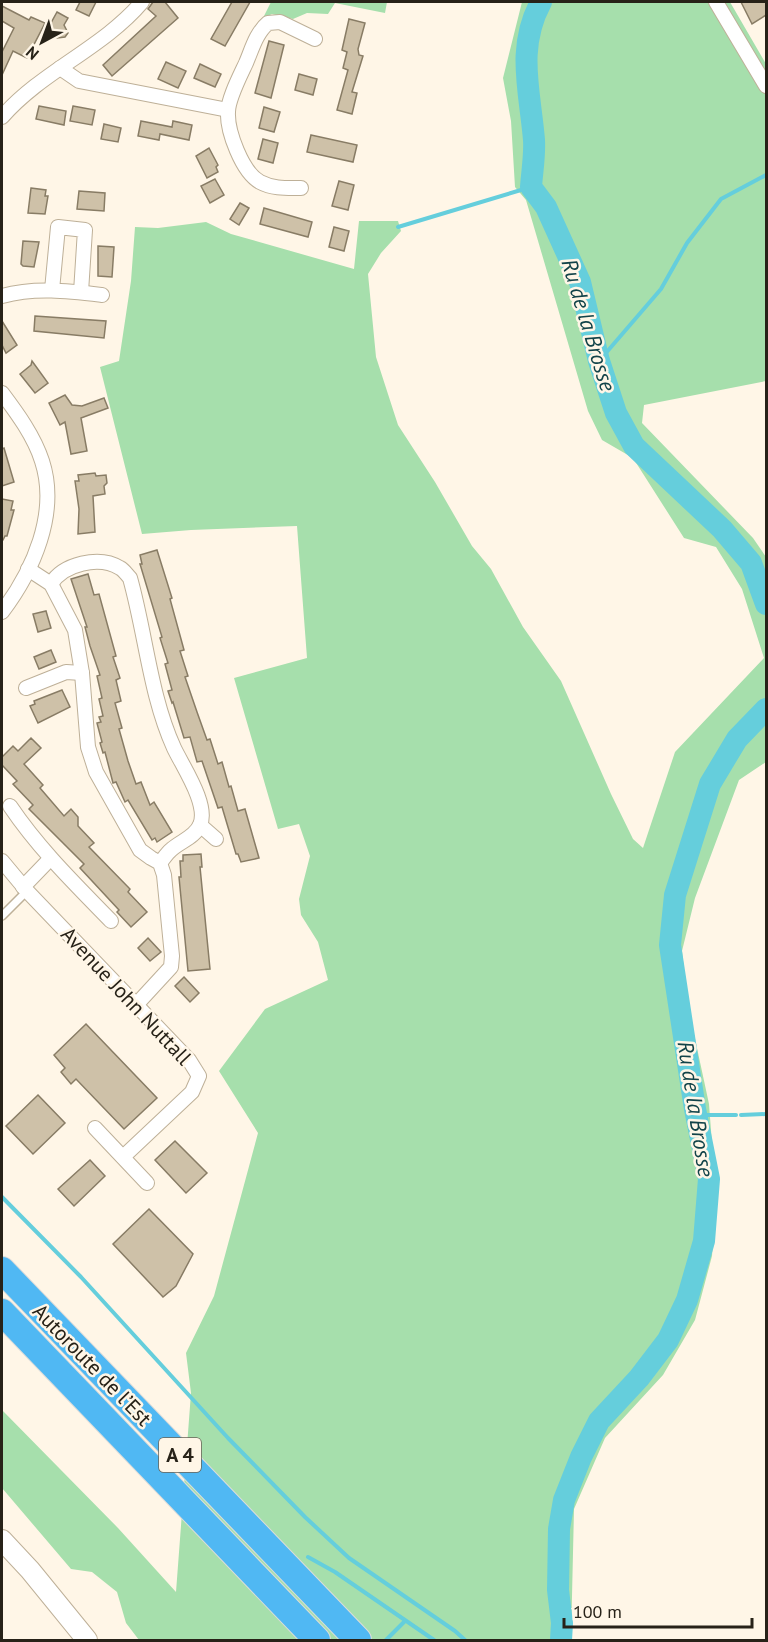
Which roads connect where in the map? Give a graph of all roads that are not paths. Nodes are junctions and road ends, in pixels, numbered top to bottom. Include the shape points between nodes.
1 (142, 2) edge
2 (716, 2) edge
3 (315, 39) dead end
4 (60, 68) junction
5 (766, 86) edge
6 (228, 110) junction
7 (2, 117) edge
8 (301, 188) dead end
9 (52, 290) junction
10 (81, 292) junction
11 (2, 296) edge
12 (102, 296) dead end
13 (2, 393) edge
14 (28, 569) junction
15 (51, 584) junction
16 (2, 612) edge
17 (82, 673) junction
18 (26, 688) dead end
19 (10, 806) dead end
20 (200, 825) junction
21 (216, 839) dead end
22 (50, 860) junction
23 (2, 861) edge
24 (160, 862) junction
25 (25, 889) junction
26 (2, 916) edge
27 (111, 921) dead end
28 (136, 1005) junction
29 (95, 1128) dead end
30 (123, 1157) junction
31 (147, 1183) dead end
32 (2, 1270) edge
33 (2, 1312) edge
34 (2, 1540) edge
35 (87, 1641) edge
36 (317, 1641) edge
37 (358, 1641) edge

1 - 4 street via 117,27
2 - 5 street
3 - 6 street via 280,22 268,23 254,44
4 - 6 street via 79,81
4 - 7 street via 36,84
6 - 8 street via 230,134 243,163 258,182 276,188
9 - 10 street
9 - 10 street via 58,227 85,230
9 - 11 street
10 - 12 street
13 - 14 street via 33,440 47,487 40,546
14 - 15 street
14 - 16 street
15 - 17 street via 75,630
15 - 20 street via 57,573 98,561 122,569 130,578 159,709 197,796 202,813
17 - 18 street via 66,672
17 - 24 street via 88,747 96,772 140,850
19 - 22 street, Avenue John Nuttall
20 - 21 street
20 - 24 street
22 - 25 street
22 - 27 street, Avenue John Nuttall
23 - 25 street, Avenue John Nuttall
24 - 28 street via 171,967
25 - 26 lane
25 - 28 street, Avenue John Nuttall
28 - 30 street, Avenue John Nuttall via 189,1060 199,1076 192,1092
29 - 30 street
30 - 31 street
32 - 37 highway, Autoroute de l’Est / A 4
33 - 36 highway, Autoroute de l’Est / A 4
34 - 35 main road

